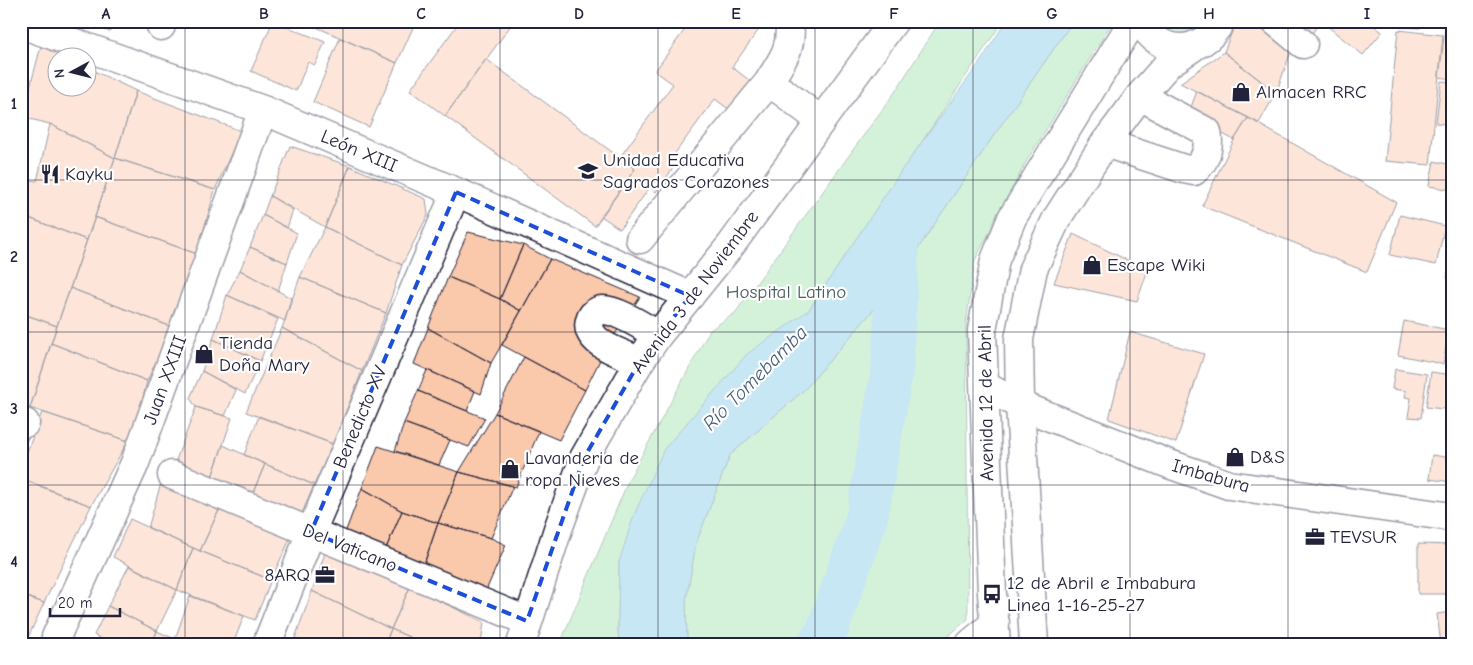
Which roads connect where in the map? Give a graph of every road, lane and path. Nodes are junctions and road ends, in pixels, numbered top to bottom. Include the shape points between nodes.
1 (789, 21) edge
2 (894, 21) edge
3 (1133, 21) edge
4 (1141, 21) edge
5 (1221, 21) edge
6 (1275, 21) edge
7 (21, 24) edge
8 (1303, 44) dead end
9 (1193, 47) junction
10 (768, 83) junction
11 (1140, 96) junction
12 (262, 110) junction
13 (821, 121) junction
14 (1105, 143) junction
15 (456, 192) junction
16 (640, 239) dead end
17 (690, 296) junction
18 (658, 336) junction
19 (640, 361) junction
20 (985, 386) junction
21 (1020, 405) junction
22 (172, 475) dead end
23 (1452, 517) edge
24 (311, 532) junction
25 (524, 632) edge
26 (996, 633) edge
27 (59, 644) edge
28 (267, 644) edge
29 (970, 644) edge
30 (1034, 644) edge

1 - 10 street via 788,50
2 - 13 street, Avenida 3 de Noviembre
3 - 20 street, Avenida 12 de Abril via 1010,224 995,260 982,330
4 - 9 street via 1157,41 1168,46
5 - 9 street, Avenida 12 de Abril via 1215,32
6 - 8 street
7 - 12 street, León XIII
9 - 11 street, Avenida 12 de Abril via 1169,63
10 - 13 street
10 - 16 street
11 - 14 street, Avenida 12 de Abril
11 - 14 street via 1207,132 1209,143 1202,164 1194,171 1184,169
12 - 15 street, León XIII
12 - 27 street, Juan XXIII via 135,463 56,637
13 - 17 street, Avenida 3 de Noviembre
14 - 21 street, Avenida 12 de Abril via 1056,218 1033,269 1019,339
15 - 17 street, León XIII
15 - 24 street, Benedicto XV
17 - 18 street, Avenida 3 de Noviembre
18 - 19 street, Avenida 3 de Noviembre
18 - 19 street via 604,310 593,315 589,324 590,334 596,340
19 - 25 street, Avenida 3 de Noviembre via 584,458
20 - 21 street, Imbabura
20 - 26 street, Avenida 12 de Abril
21 - 23 street, Imbabura via 1229,485
21 - 30 street, Avenida 12 de Abril
22 - 24 street, Del Vaticano
24 - 25 street, Del Vaticano
24 - 28 street, Benedicto XV
26 - 29 street

